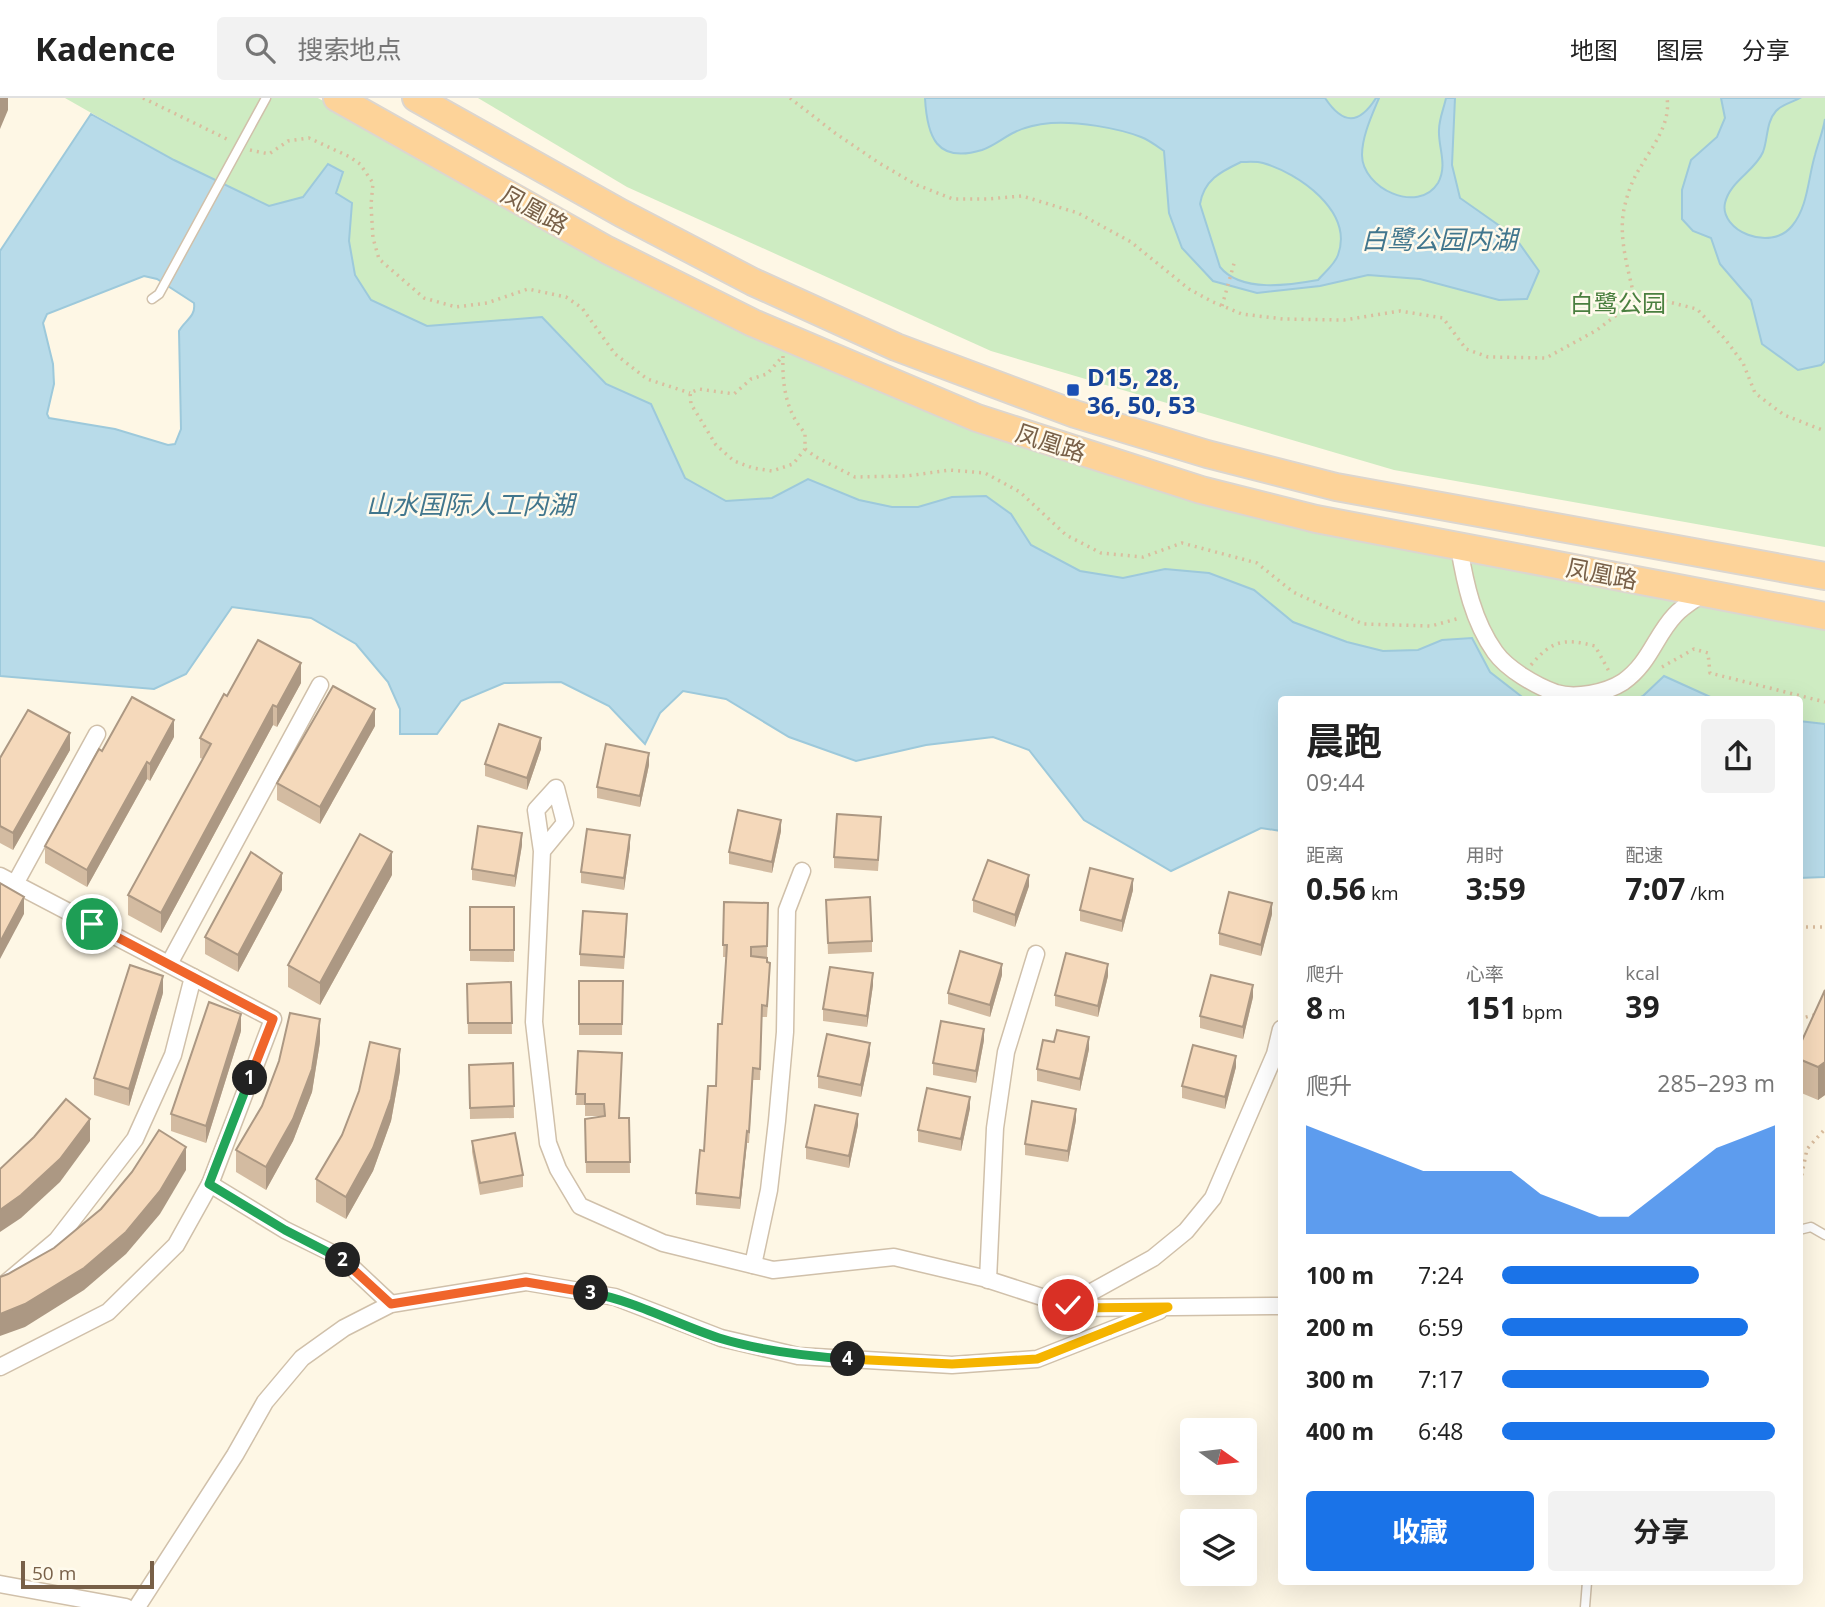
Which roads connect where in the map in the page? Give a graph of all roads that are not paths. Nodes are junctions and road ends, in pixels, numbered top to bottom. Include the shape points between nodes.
1 (266, 98) edge
2 (337, 98) edge
3 (416, 98) edge
4 (156, 296) dead end
5 (1459, 547) junction
6 (1825, 576) edge
7 (1704, 593) junction
8 (1825, 615) edge
9 (320, 685) dead end
10 (1555, 696) edge
11 (1566, 696) edge
12 (97, 734) dead end
13 (542, 851) dead end
14 (802, 871) dead end
15 (0, 876) edge
16 (15, 884) junction
17 (1036, 954) dead end
18 (169, 964) junction
19 (193, 977) junction
20 (1278, 1042) edge
21 (209, 1184) junction
22 (1803, 1229) edge
23 (1825, 1235) edge
24 (752, 1265) junction
25 (988, 1280) junction
26 (0, 1287) edge
27 (391, 1304) junction
28 (1068, 1305) junction
29 (1278, 1306) edge
30 (1168, 1307) junction
31 (0, 1367) edge
32 (0, 1584) edge
33 (1587, 1585) edge
34 (127, 1607) edge
35 (137, 1607) edge
36 (1585, 1607) edge

1 - 4 lane
2 - 5 highway, 凤凰路 via 668,281 753,323 977,418 1201,490 1316,519
3 - 6 highway, 凤凰路 via 752,282 895,347 1075,414 1336,487
5 - 7 highway, 凤凰路
5 - 10 street via 1475,614 1496,654
7 - 8 highway, 凤凰路
7 - 11 street via 1673,617 1643,663 1618,685
9 - 18 street
12 - 16 street
13 - 24 street via 534,1021 548,1143 558,1169 580,1206 663,1243
14 - 24 street via 788,909 777,1121 769,1190
15 - 16 street
16 - 18 street
17 - 25 street via 1006,1052 995,1129
18 - 19 street
19 - 21 street via 273,1019
19 - 26 street via 173,1055 135,1139 57,1240
20 - 28 street via 1213,1198 1186,1231 1153,1258
21 - 27 street via 342,1258
21 - 31 street via 176,1245 108,1312
22 - 23 lane via 1811,1227
24 - 25 street via 773,1270 894,1257
25 - 28 street
27 - 30 street via 526,1282 615,1297 721,1338 798,1356 952,1364 1037,1359
27 - 35 street via 344,1328 302,1358 265,1402
28 - 30 street
29 - 30 street
32 - 34 street
33 - 36 lane

